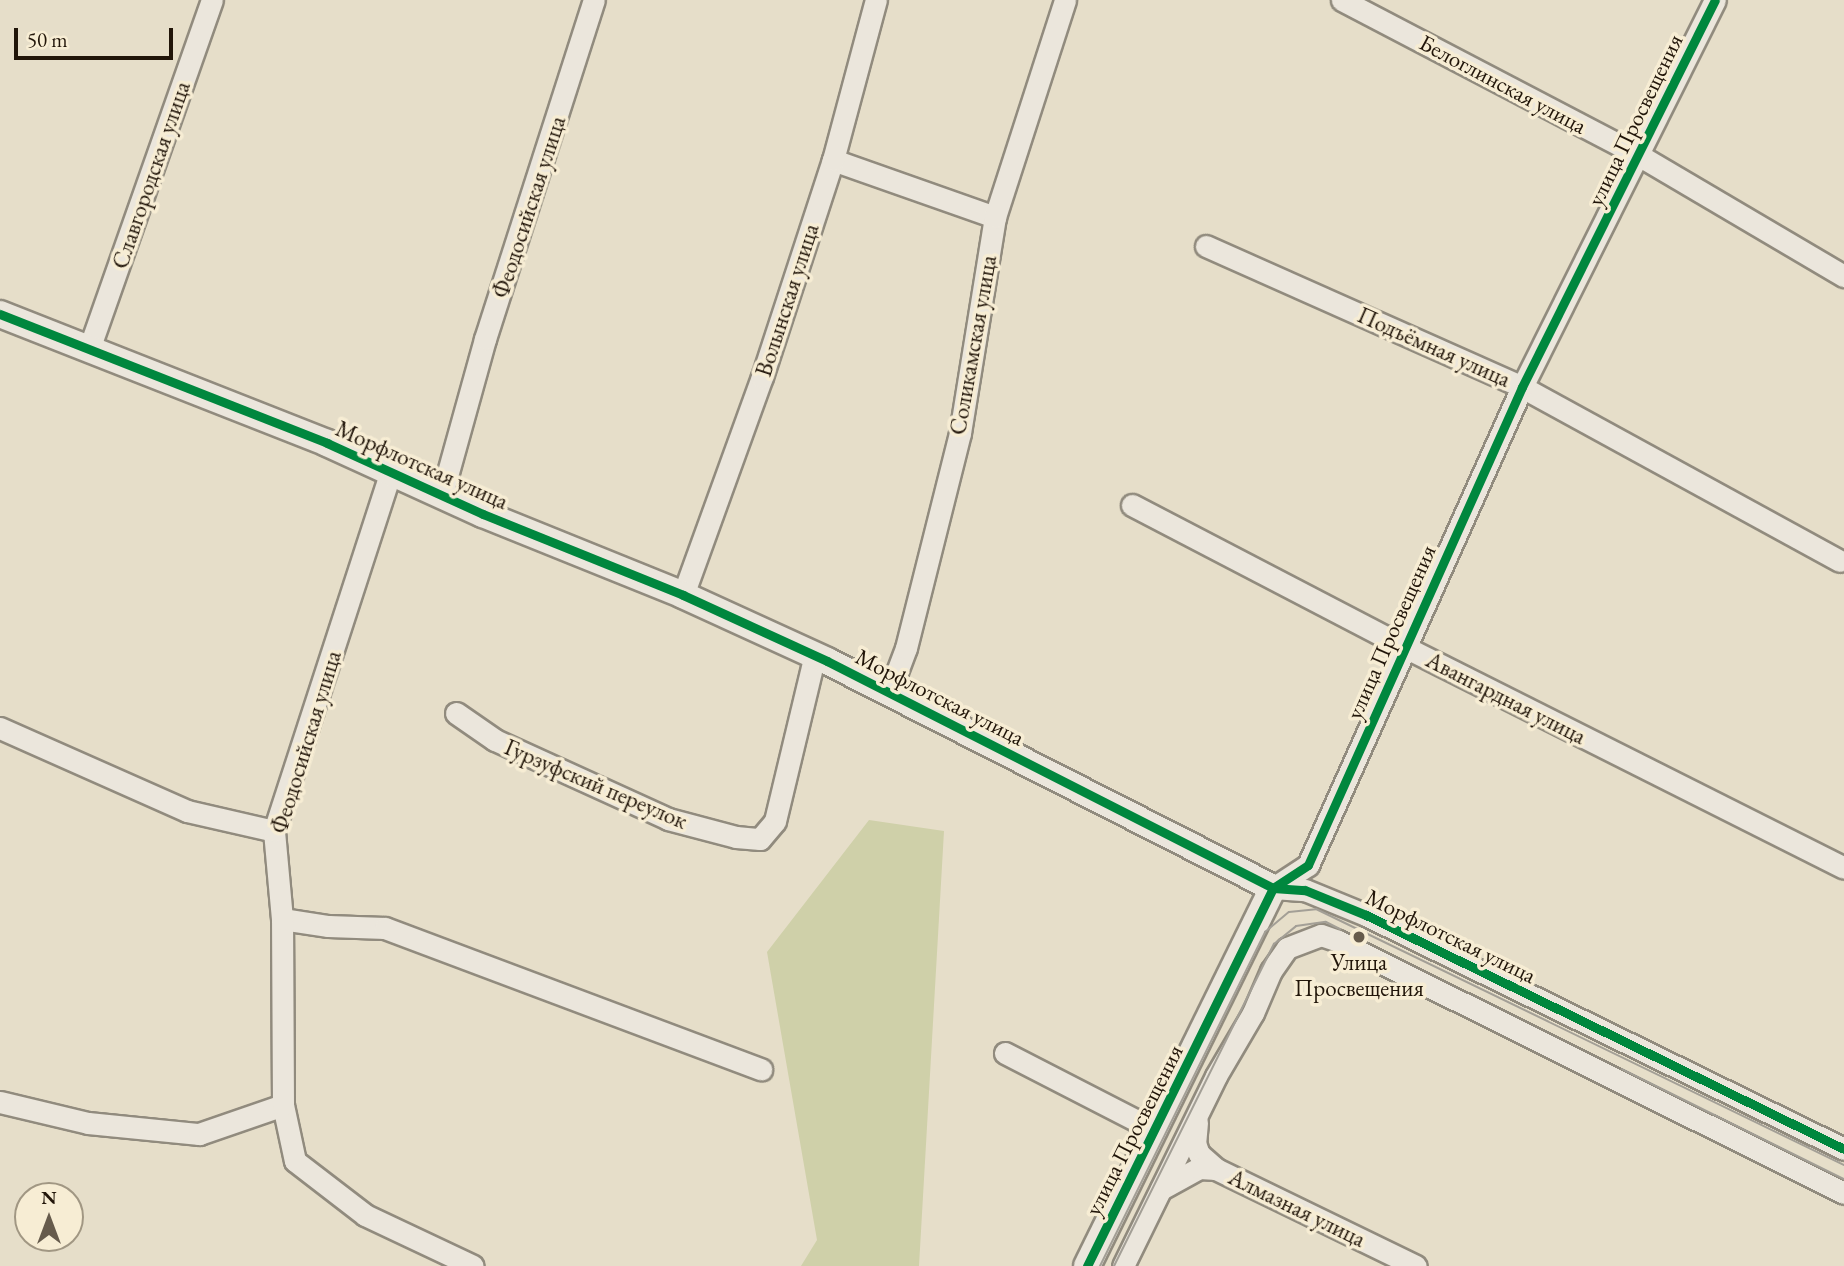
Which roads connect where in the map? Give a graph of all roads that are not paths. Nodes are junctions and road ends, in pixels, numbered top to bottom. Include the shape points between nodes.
1 (212, 0) edge
2 (594, 0) edge
3 (876, 0) edge
4 (1065, 0) edge
5 (1342, 0) edge
6 (1715, 0) edge
7 (1640, 156) junction
8 (833, 160) junction
9 (995, 217) junction
10 (1206, 246) dead end
11 (1844, 275) edge
12 (0, 314) edge
13 (89, 349) junction
14 (1522, 387) junction
15 (391, 471) junction
16 (442, 494) junction
17 (1132, 505) dead end
18 (1840, 561) dead end
19 (683, 595) junction
20 (1405, 648) junction
21 (815, 655) junction
22 (889, 693) junction
23 (456, 713) dead end
24 (0, 728) edge
25 (274, 831) junction
26 (1844, 867) edge
27 (1273, 888) junction
28 (282, 919) junction
29 (1005, 1053) dead end
30 (761, 1069) dead end
31 (0, 1102) edge
32 (283, 1105) junction
33 (1198, 1117) junction
34 (1155, 1130) junction
35 (1844, 1149) edge
36 (1216, 1169) junction
37 (1161, 1189) junction
38 (1844, 1193) edge
39 (473, 1266) edge
40 (1087, 1266) edge
41 (1123, 1266) edge
42 (1416, 1266) edge

1 - 13 street, Славгородская улица
2 - 16 street, Феодосийская улица via 485,340
3 - 8 street, Волынская улица
4 - 9 street, Соликамская улица
5 - 7 street, Белоглинская улица
6 - 7 street, улица Просвещения
7 - 11 street, Белоглинская улица
7 - 14 street, улица Просвещения
8 - 9 street
8 - 19 street, Волынская улица via 762,377
9 - 22 street, Соликамская улица via 960,433 906,648
10 - 14 street, Подъёмная улица
12 - 13 street, Морфлотская улица
13 - 15 street, Морфлотская улица
14 - 18 street, Подъёмная улица
14 - 20 street, улица Просвещения
15 - 16 street, Морфлотская улица
15 - 25 street, Феодосийская улица
16 - 19 street, Морфлотская улица
17 - 20 street, Авангардная улица
19 - 21 street, Морфлотская улица
20 - 26 street, Авангардная улица
20 - 27 street, улица Просвещения via 1308,865
21 - 22 street, Морфлотская улица
21 - 23 street, Гурзуфский переулок via 775,821 760,839 668,819 495,740
22 - 27 street, Морфлотская улица
24 - 25 street via 187,811
25 - 28 street, Феодосийская улица
27 - 34 street, улица Просвещения
27 - 35 street, Морфлотская улица via 1306,890 1366,915
28 - 30 street via 385,928
28 - 32 street, Феодосийская улица
29 - 34 street
31 - 32 street via 88,1123 199,1134
32 - 39 street, Феодосийская улица via 295,1161 365,1215
33 - 36 street via 1195,1143 1199,1154
33 - 37 street
33 - 38 street via 1271,971 1287,948 1321,935
34 - 40 street, улица Просвещения
36 - 37 street via 1199,1168
36 - 42 street, Алмазная улица
37 - 41 street

